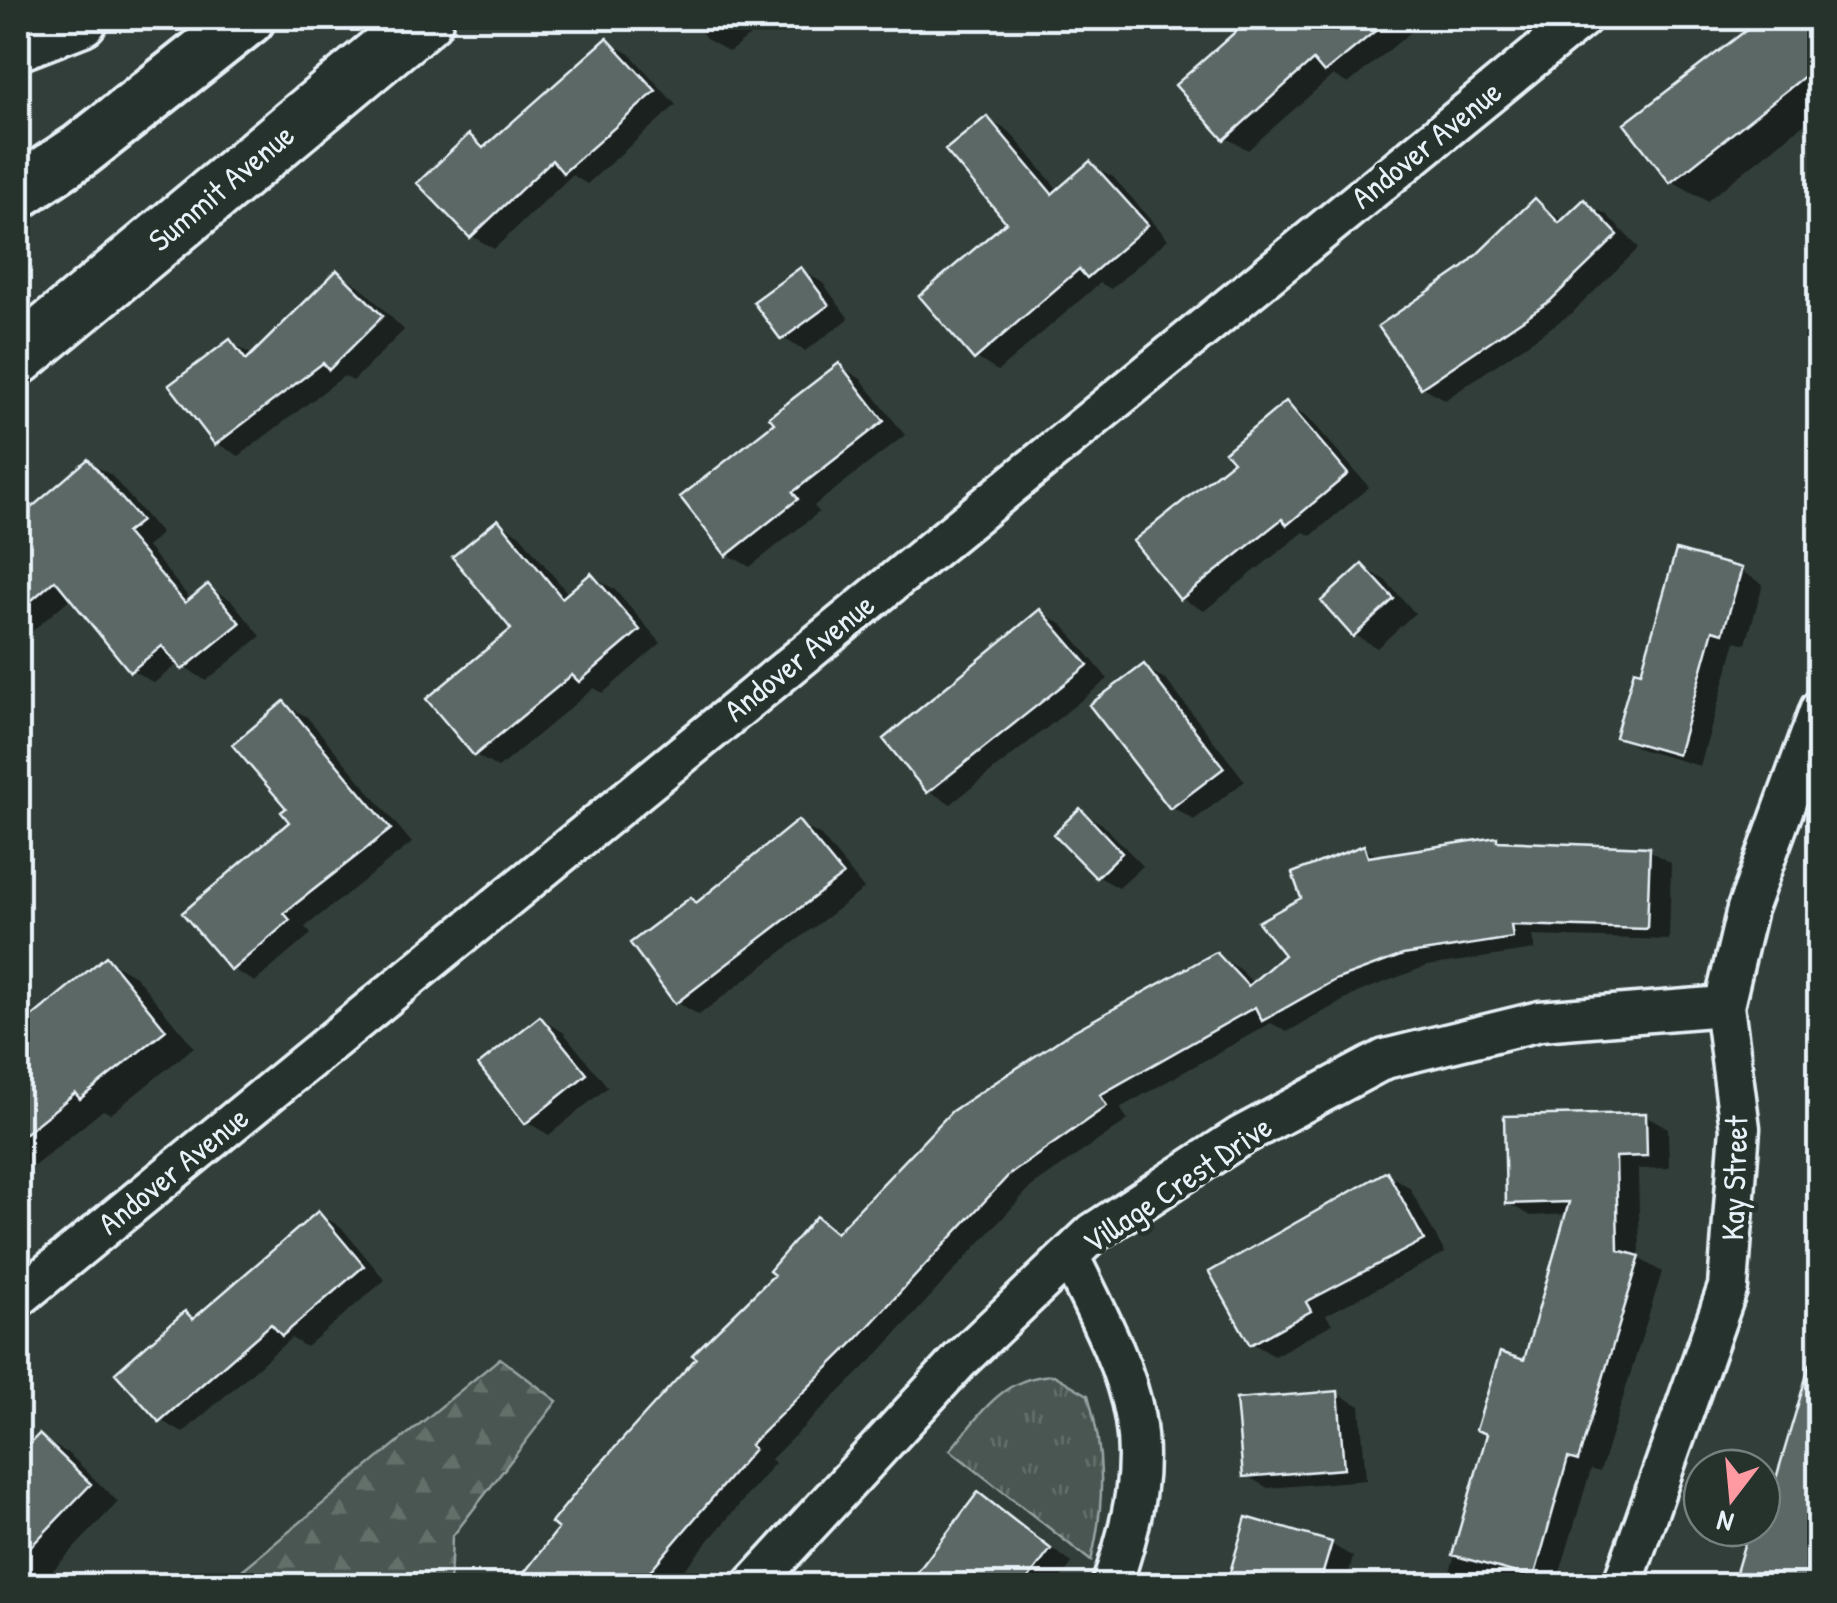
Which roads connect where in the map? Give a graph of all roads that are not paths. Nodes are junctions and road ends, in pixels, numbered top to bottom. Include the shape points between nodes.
1 (80, 18) edge
2 (248, 18) edge
3 (425, 18) edge
4 (1582, 18) edge
5 (18, 42) edge
6 (18, 192) edge
7 (18, 356) edge
8 (1820, 708) edge
9 (1724, 1006) junction
10 (1069, 1256) junction
11 (18, 1298) edge
12 (752, 1586) edge
13 (1111, 1586) edge
14 (1622, 1586) edge

1 - 5 main road
2 - 6 main road
3 - 7 main road, Summit Avenue
4 - 11 street, Andover Avenue
8 - 9 street, Kay Street via 1746,909
9 - 10 street, Village Crest Drive via 1540,1021 1385,1058 1240,1136 1093,1233
9 - 14 street, Kay Street via 1740,1128 1728,1287
10 - 12 street, Village Crest Drive via 960,1362
10 - 13 street via 1126,1371 1142,1460 1129,1535

